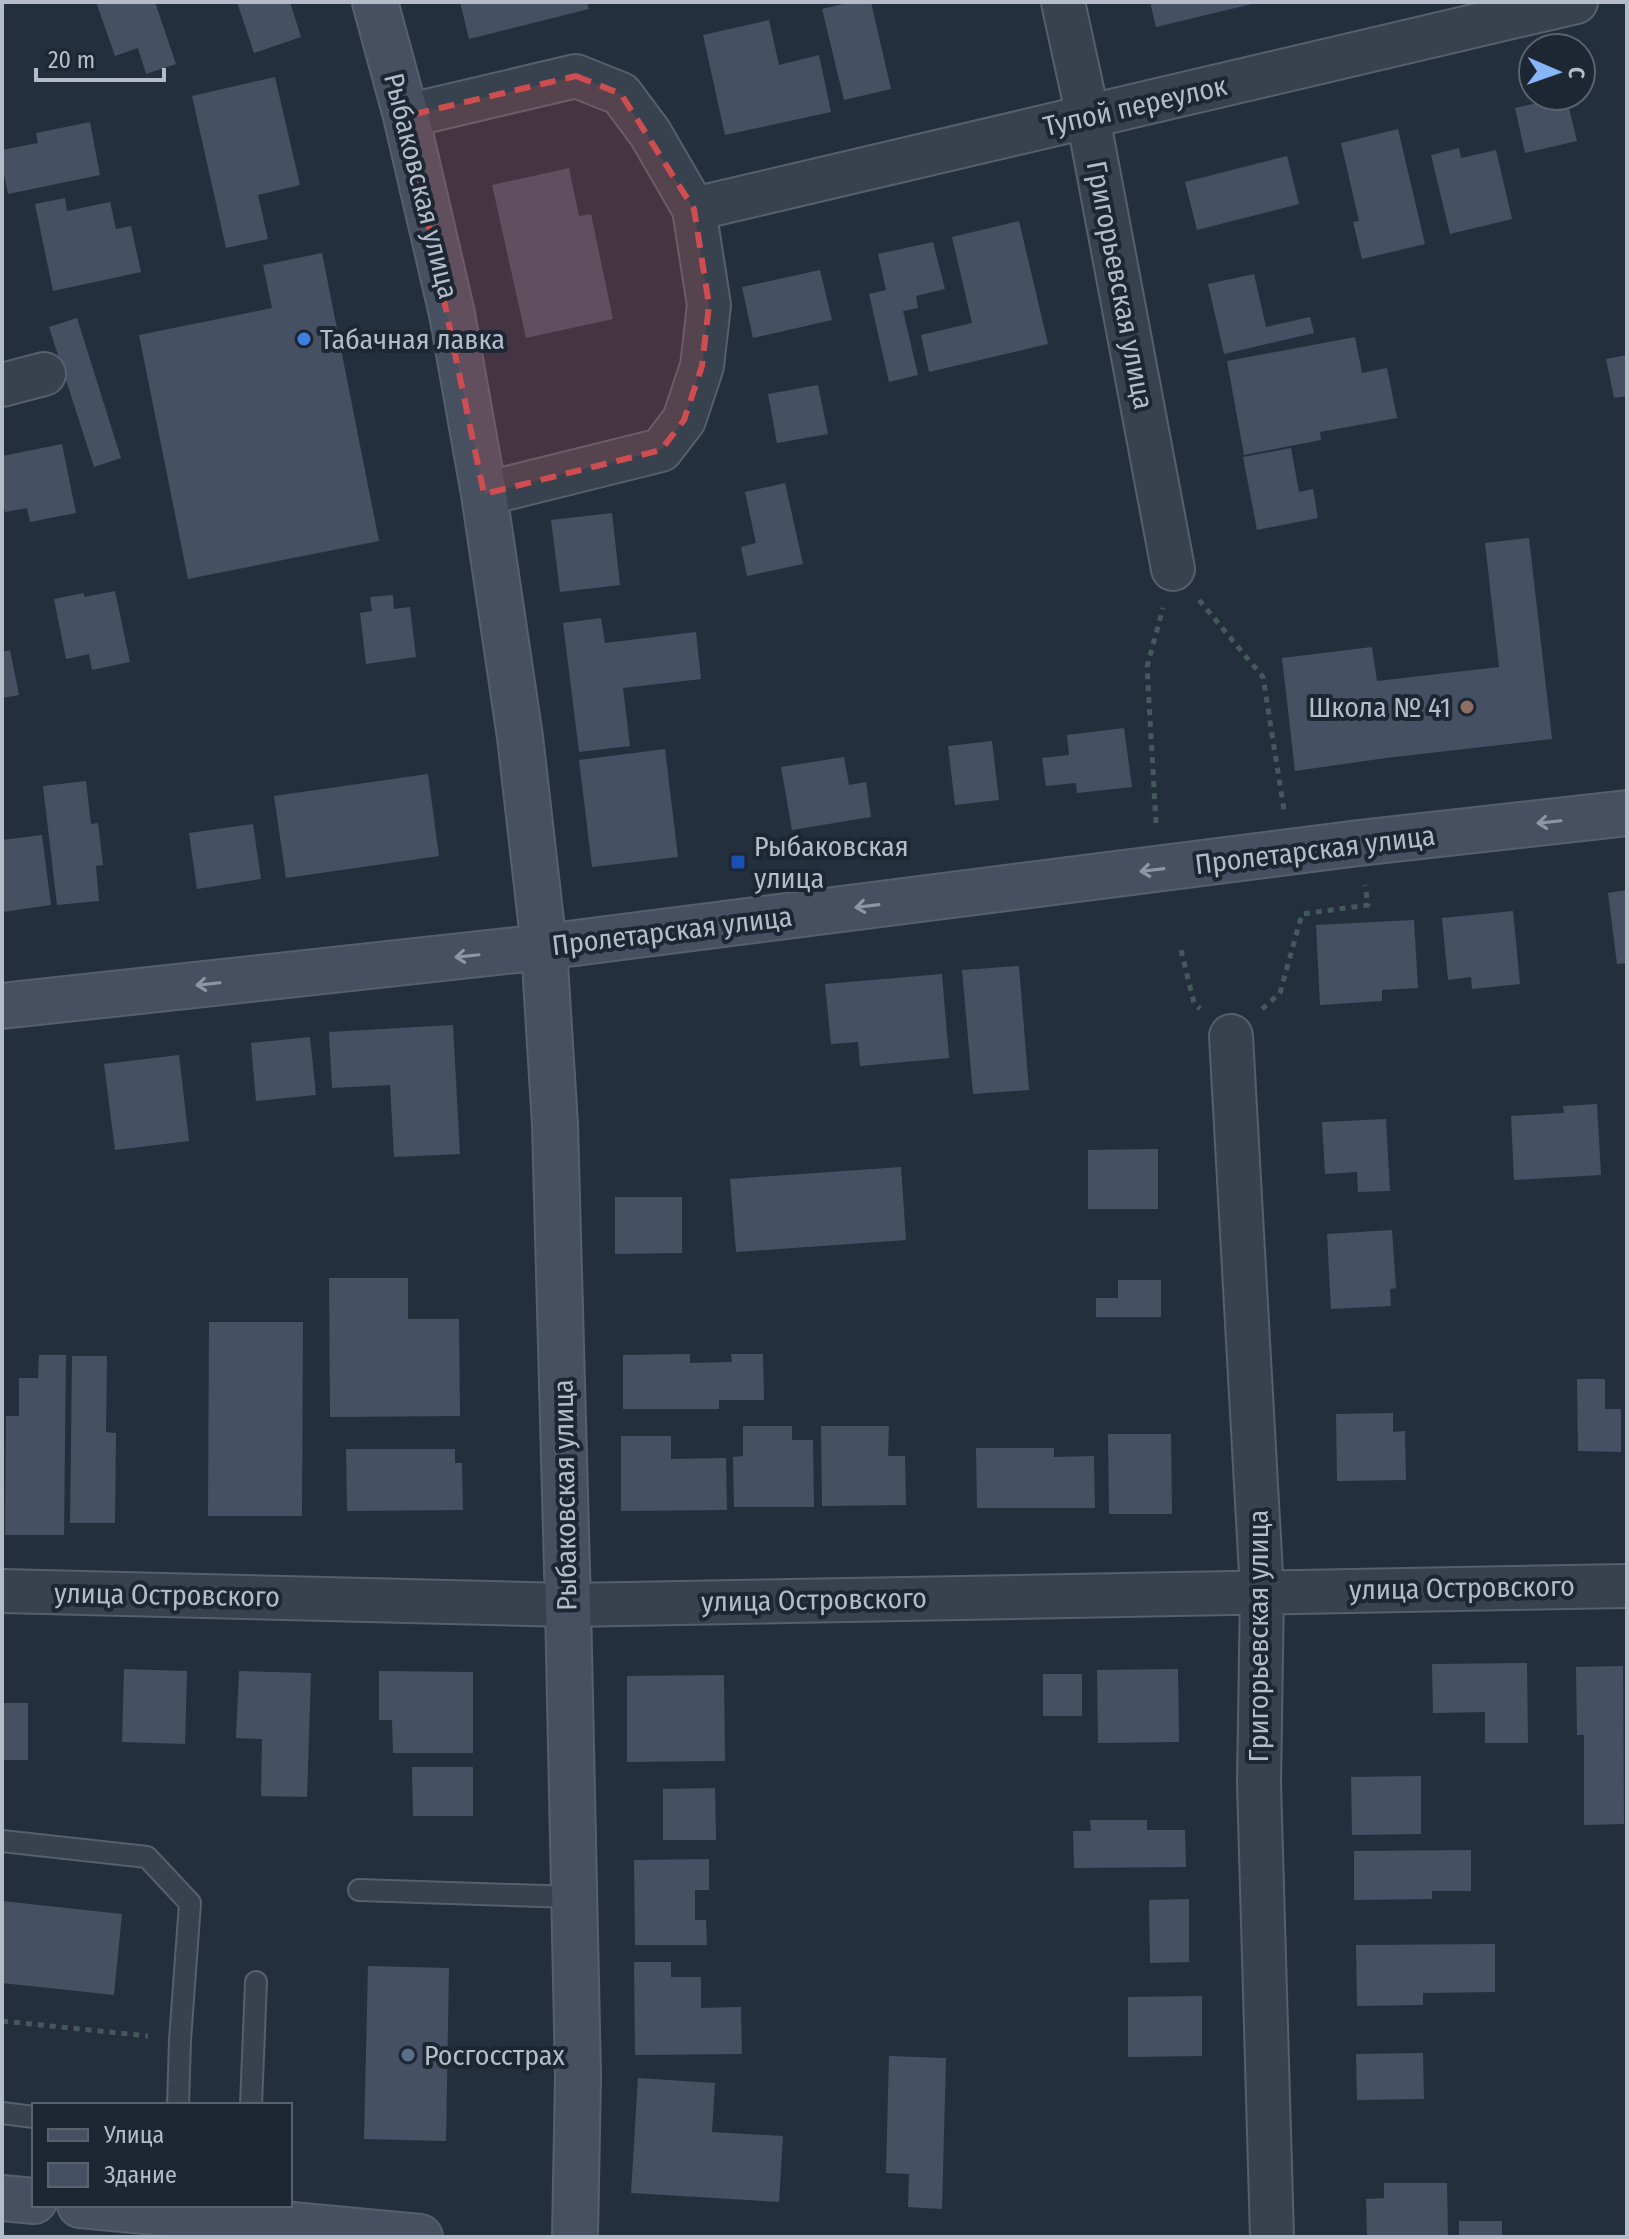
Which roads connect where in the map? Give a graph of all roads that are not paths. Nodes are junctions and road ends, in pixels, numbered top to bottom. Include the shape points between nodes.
1 (375, 2) edge
2 (1063, 2) edge
3 (1576, 2) edge
4 (406, 116) junction
5 (1088, 117) junction
6 (694, 209) junction
7 (44, 374) dead end
8 (2, 385) edge
9 (484, 494) junction
10 (1173, 569) road end
11 (1627, 813) edge
12 (544, 947) junction
13 (2, 1006) edge
14 (1231, 1036) road end
15 (1627, 1586) edge
16 (2, 1591) edge
17 (1262, 1592) junction
18 (568, 1605) junction
19 (2, 1841) edge
20 (359, 1890) dead end
21 (573, 1897) junction
22 (256, 1982) dead end
23 (178, 2103) edge
24 (251, 2103) edge
25 (2, 2113) edge
26 (32, 2117) edge
27 (2, 2198) edge
28 (32, 2201) edge
29 (126, 2207) edge
30 (172, 2209) edge
31 (420, 2237) edge
32 (575, 2237) edge
33 (1272, 2237) edge

1 - 4 main road, Рыбаковская улица
2 - 5 street, Григорьевская улица
3 - 5 street, Тупой переулок
4 - 6 street via 576,76 621,94
4 - 9 main road, Рыбаковская улица via 452,314
5 - 6 street, Тупой переулок
5 - 10 street, Григорьевская улица
6 - 9 street via 709,305 702,366 684,420 661,450
7 - 8 street
9 - 12 main road, Рыбаковская улица
11 -> 12 main road, Пролетарская улица
12 -> 13 main road, Пролетарская улица
12 - 18 main road, Рыбаковская улица via 555,1125
14 - 17 street, Григорьевская улица
15 - 17 street, улица Островского
16 - 18 street, улица Островского
17 - 18 street, улица Островского
17 - 33 street, Григорьевская улица via 1259,1783
18 - 21 main road, Рыбаковская улица
19 - 23 lane via 147,1857 190,1903
20 - 21 lane
21 - 32 main road, Рыбаковская улица
22 - 24 lane
25 - 26 lane
27 - 28 main road
29 - 30 main road
30 - 31 main road

